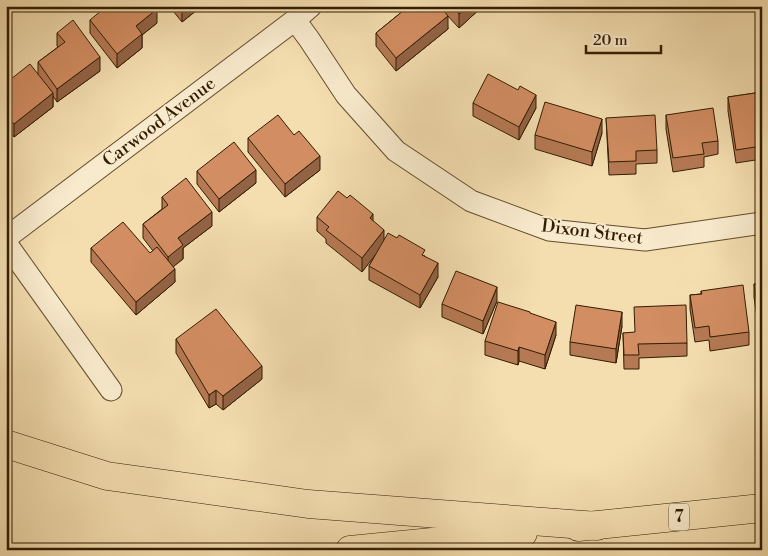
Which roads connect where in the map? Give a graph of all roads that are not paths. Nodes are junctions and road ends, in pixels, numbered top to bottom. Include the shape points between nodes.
1 (311, 6) edge
2 (295, 20) junction
3 (762, 223) edge
4 (6, 238) edge
5 (6, 243) edge
6 (111, 390) dead end
7 (6, 444) edge
8 (762, 508) edge
9 (597, 526) junction
10 (350, 550) edge

1 - 2 street, Carwood Avenue
2 - 3 street, Dixon Street via 346,95 396,151 471,201 549,230 645,240
2 - 4 street, Carwood Avenue
5 - 6 street
7 - 9 highway via 107,476 308,504
8 - 9 highway, 7
9 - 10 highway, 7

